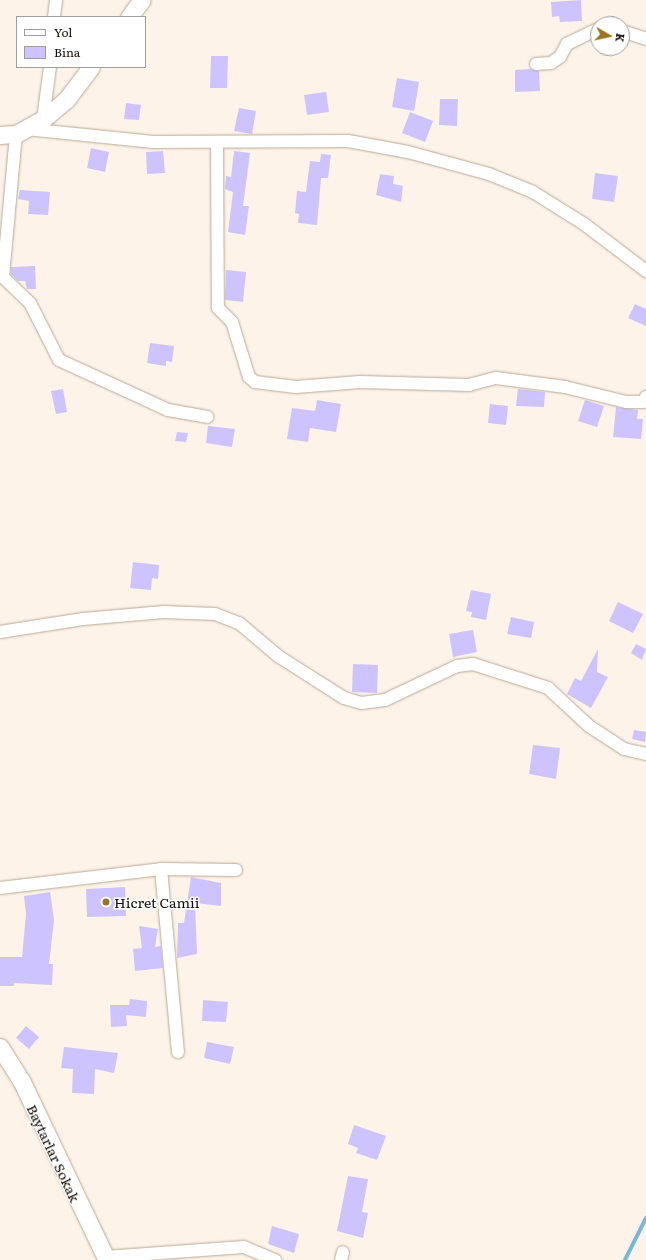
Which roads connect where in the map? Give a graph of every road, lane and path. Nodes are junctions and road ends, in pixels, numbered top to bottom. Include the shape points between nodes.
1 (56, 0) edge
2 (142, 0) edge
3 (54, 16) edge
4 (130, 16) edge
5 (590, 33) edge
6 (630, 34) edge
7 (646, 39) edge
8 (536, 64) dead end
9 (50, 68) edge
10 (90, 68) edge
11 (43, 119) junction
12 (14, 133) edge
13 (217, 142) junction
14 (646, 271) edge
15 (646, 397) edge
16 (208, 417) dead end
17 (0, 632) edge
18 (646, 754) edge
19 (161, 869) junction
20 (236, 870) dead end
21 (0, 888) edge
22 (0, 1047) edge
23 (178, 1052) dead end
24 (106, 1258) edge
25 (272, 1259) edge

1 - 3 street
2 - 4 street
5 - 8 street via 567,44 560,57 551,63
6 - 7 street
9 - 11 street
10 - 11 street via 66,100
11 - 12 street
12 - 13 street via 153,142
12 - 16 street via 4,277 30,303 59,360 168,410
13 - 14 street via 348,141 408,152 489,174 546,200
13 - 15 street via 218,308 232,322 249,377 255,382 296,387 360,382 469,385 496,378 565,387 626,402 643,402
17 - 18 street via 83,619 164,612 215,614 239,623 278,656 344,698 361,703 385,700 457,666 473,664 548,688 589,726 624,749
19 - 20 street
19 - 21 street
19 - 23 street
22 - 24 street, Baytarlar Sokak via 21,1080
24 - 25 street via 244,1247

